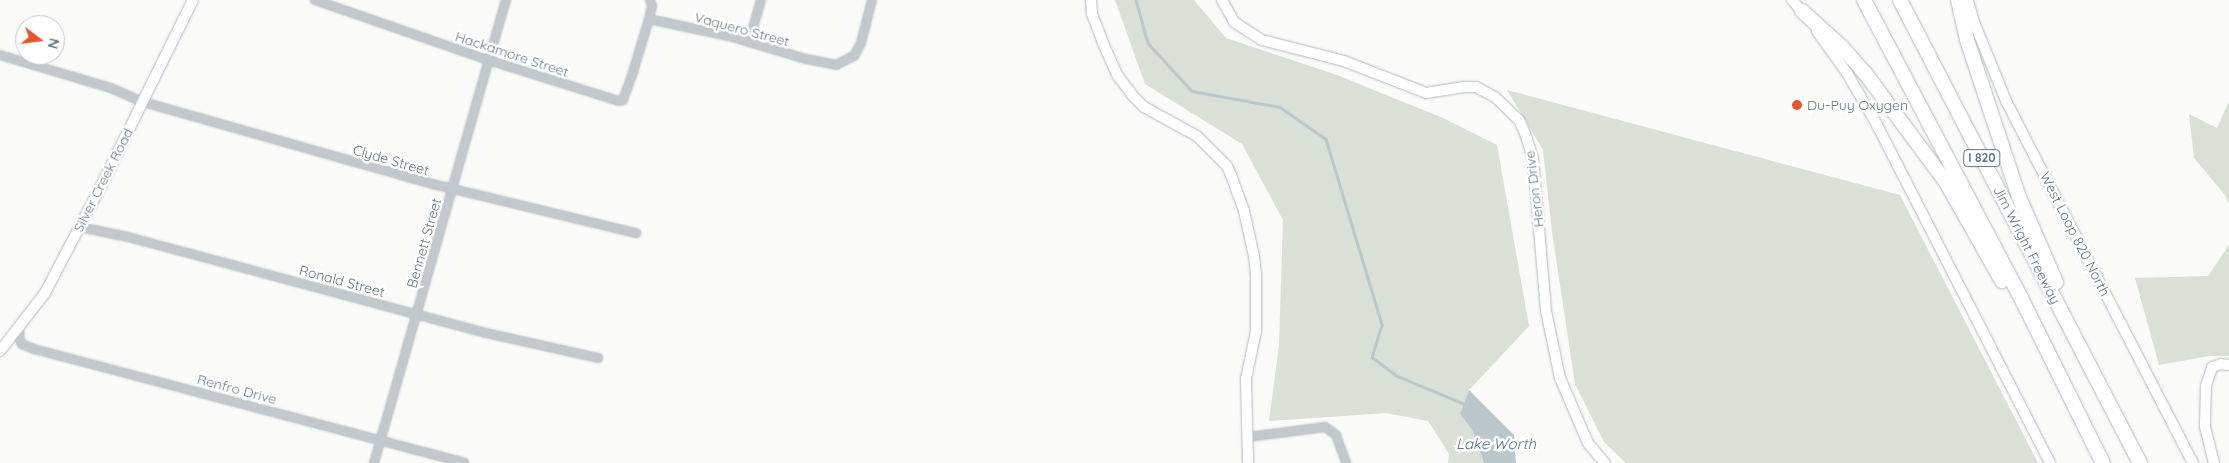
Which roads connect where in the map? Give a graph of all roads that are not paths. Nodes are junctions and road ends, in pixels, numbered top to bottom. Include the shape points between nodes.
1 (193, 0) edge
2 (315, 0) edge
3 (506, 0) edge
4 (650, 0) edge
5 (761, 0) edge
6 (872, 0) edge
7 (1090, 0) edge
8 (1222, 0) edge
9 (1792, 0) edge
10 (1864, 0) edge
11 (1900, 0) edge
12 (1958, 0) edge
13 (1968, 0) edge
14 (1802, 11) junction
15 (649, 19) junction
16 (749, 42) junction
17 (0, 55) edge
18 (488, 60) junction
19 (142, 102) junction
20 (452, 189) junction
21 (80, 227) junction
22 (636, 233) dead end
23 (2022, 300) junction
24 (417, 314) junction
25 (2064, 317) junction
26 (20, 325) junction
27 (0, 351) edge
28 (598, 358) dead end
29 (2229, 366) edge
30 (1248, 436) junction
31 (381, 440) junction
32 (1343, 453) junction
33 (374, 463) edge
34 (464, 463) edge
35 (1248, 463) edge
36 (1338, 463) edge
37 (1346, 463) edge
38 (1605, 463) edge
39 (2050, 463) edge
40 (2104, 463) edge
41 (2140, 463) edge
42 (2193, 463) edge
43 (2214, 463) edge

1 - 19 street, Silver Creek Road
2 - 18 street, Hackamore Street
3 - 18 street, Bennett Street
4 - 15 street
5 - 16 street
6 - 16 street, Vaquero Street via 861,43 854,56 836,65
7 - 30 street via 1102,43 1118,76 1133,96 1144,107 1197,136 1227,166 1231,175 1244,211 1256,275 1256,331 1246,379
8 - 38 street, Heron Drive via 1234,22 1262,40 1344,61 1426,93 1476,87 1495,97 1518,120 1533,159 1546,311 1560,378 1588,442
9 - 14 street
10 - 23 highway, I 820
11 - 25 highway, Jim Wright Freeway / I 820
12 - 25 highway via 1967,40 2016,187 2058,287
13 - 42 street, West Loop 820 North via 2006,101
14 - 23 highway via 1842,47 1885,100 1946,182 2004,286
14 - 39 street via 1847,73
15 - 16 street, Vaquero Street
15 - 18 street, Hackamore Street via 633,72 619,101
17 - 19 street, Clyde Street via 111,88
18 - 20 street, Bennett Street
19 - 20 street, Clyde Street
19 - 21 street, Silver Creek Road
20 - 22 street, Clyde Street
20 - 24 street, Bennett Street
21 - 24 street, Ronald Street via 128,236
21 - 26 street, Silver Creek Road via 45,293
23 - 40 highway, I 820
24 - 28 street, Ronald Street
24 - 31 street, Bennett Street
25 - 41 highway, Jim Wright Freeway / I 820
26 - 27 street, Silver Creek Road
26 - 31 street, Renfro Drive via 22,344 34,349
29 - 43 street via 2212,367 2206,386 2205,426
30 - 32 street via 1325,427 1336,436
30 - 35 street
31 - 33 street, Bennett Street
31 - 34 street, Renfro Drive
32 - 36 street
32 - 37 street

